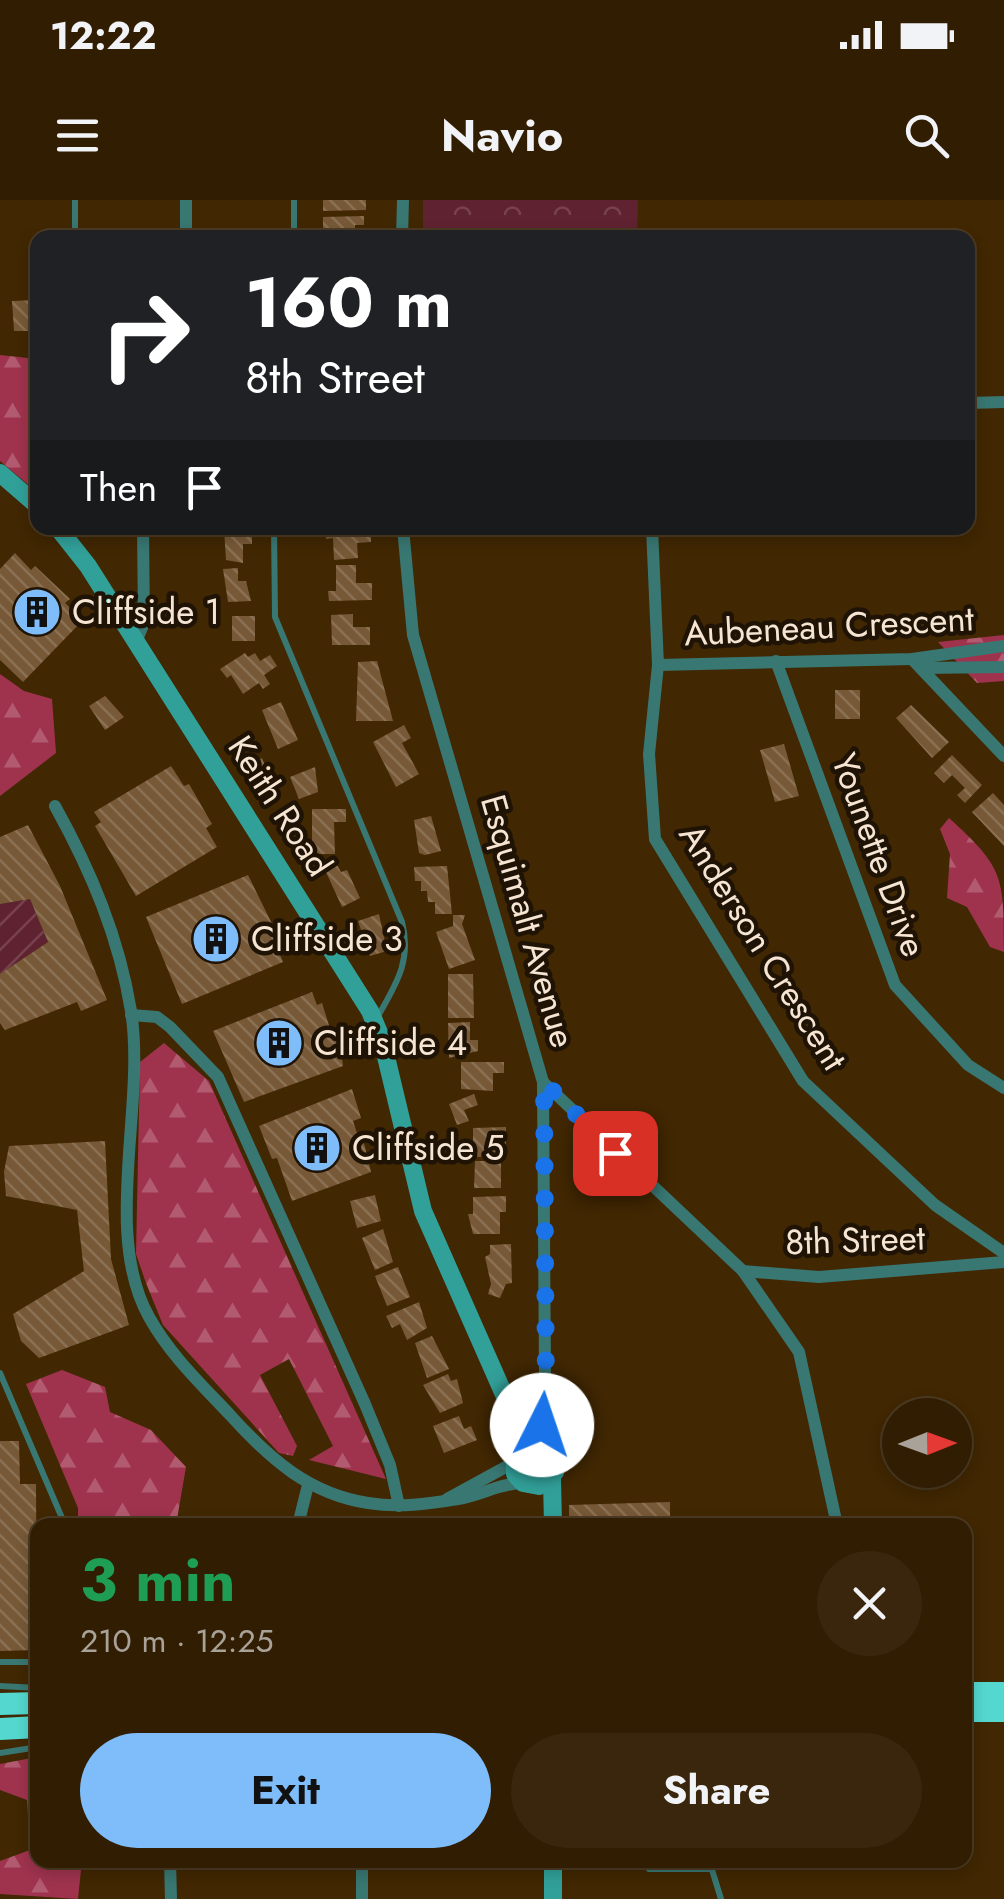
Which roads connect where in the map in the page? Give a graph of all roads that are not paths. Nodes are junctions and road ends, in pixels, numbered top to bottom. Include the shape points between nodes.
1 (76, 200) edge
2 (186, 200) edge
3 (294, 200) edge
4 (404, 200) edge
5 (75, 230) edge
6 (186, 230) edge
7 (294, 230) edge
8 (402, 230) edge
9 (1004, 402) edge
10 (975, 403) edge
11 (0, 473) edge
12 (30, 499) edge
13 (63, 535) edge
14 (143, 535) edge
15 (274, 535) edge
16 (403, 535) edge
17 (652, 535) edge
18 (136, 642) junction
19 (1004, 646) edge
20 (776, 661) junction
21 (916, 663) junction
22 (658, 665) junction
23 (1004, 667) edge
24 (1004, 756) edge
25 (55, 806) dead end
26 (132, 1015) junction
27 (375, 1022) junction
28 (544, 1082) junction
29 (1004, 1088) edge
30 (1004, 1253) edge
31 (1004, 1262) edge
32 (743, 1271) junction
33 (0, 1373) edge
34 (514, 1417) junction
35 (541, 1446) junction
36 (514, 1458) junction
37 (552, 1479) junction
38 (528, 1485) junction
39 (308, 1486) junction
40 (446, 1500) junction
41 (399, 1506) junction
42 (62, 1518) edge
43 (300, 1518) edge
44 (540, 1518) edge
45 (553, 1518) edge
46 (835, 1518) edge
47 (0, 1662) edge
48 (30, 1662) edge
49 (0, 1686) edge
50 (30, 1688) edge
51 (1004, 1692) edge
52 (972, 1693) edge
53 (0, 1704) edge
54 (30, 1704) edge
55 (1004, 1711) edge
56 (972, 1712) edge
57 (30, 1727) edge
58 (0, 1729) edge
59 (30, 1748) edge
60 (0, 1753) edge
61 (170, 1868) edge
62 (362, 1868) edge
63 (553, 1868) edge
64 (710, 1868) edge
65 (171, 1899) edge
66 (362, 1899) edge
67 (553, 1899) edge
68 (721, 1899) edge

1 - 5 lane
2 - 6 street
3 - 7 lane
4 - 8 street
9 - 10 street
11 - 12 street
13 - 18 street, Keith Road
14 - 18 street via 144,623
15 - 27 lane via 275,617 408,945 403,972
16 - 28 street, Esquimalt Avenue via 413,635
17 - 22 street, Anderson Crescent
18 - 27 street, Keith Road
19 - 21 street, Aubeneau Crescent
20 - 21 street, Aubeneau Crescent
20 - 22 street, Aubeneau Crescent
20 - 29 street, Younette Drive via 895,984 968,1065
21 - 23 street, Aubeneau Crescent
21 - 24 street
22 - 30 street, Anderson Crescent via 648,754 656,839 803,1082 935,1205
25 - 26 street via 99,893
26 - 39 street via 130,1251 140,1294 182,1364 257,1444
26 - 41 street via 170,1026 218,1077 365,1404
27 - 34 street, Keith Road via 423,1211
28 - 32 street, 8th Street
28 - 35 street, Esquimalt Avenue
31 - 32 street, 8th Street via 819,1277
32 - 46 street via 799,1352
33 - 42 lane
34 - 35 street, Keith Road
34 - 36 street, Keith Road
35 - 36 street
35 - 37 street via 557,1465
36 - 38 street
36 - 40 street
37 - 38 street
37 - 45 street
38 - 40 street
38 - 44 street
39 - 41 street
39 - 43 street
40 - 41 street
47 - 48 lane
49 - 50 lane
51 - 52 highway
53 - 54 highway
55 - 56 highway
57 - 58 highway
59 - 60 lane
61 - 65 street
62 - 66 street
63 - 67 street
64 - 68 lane

